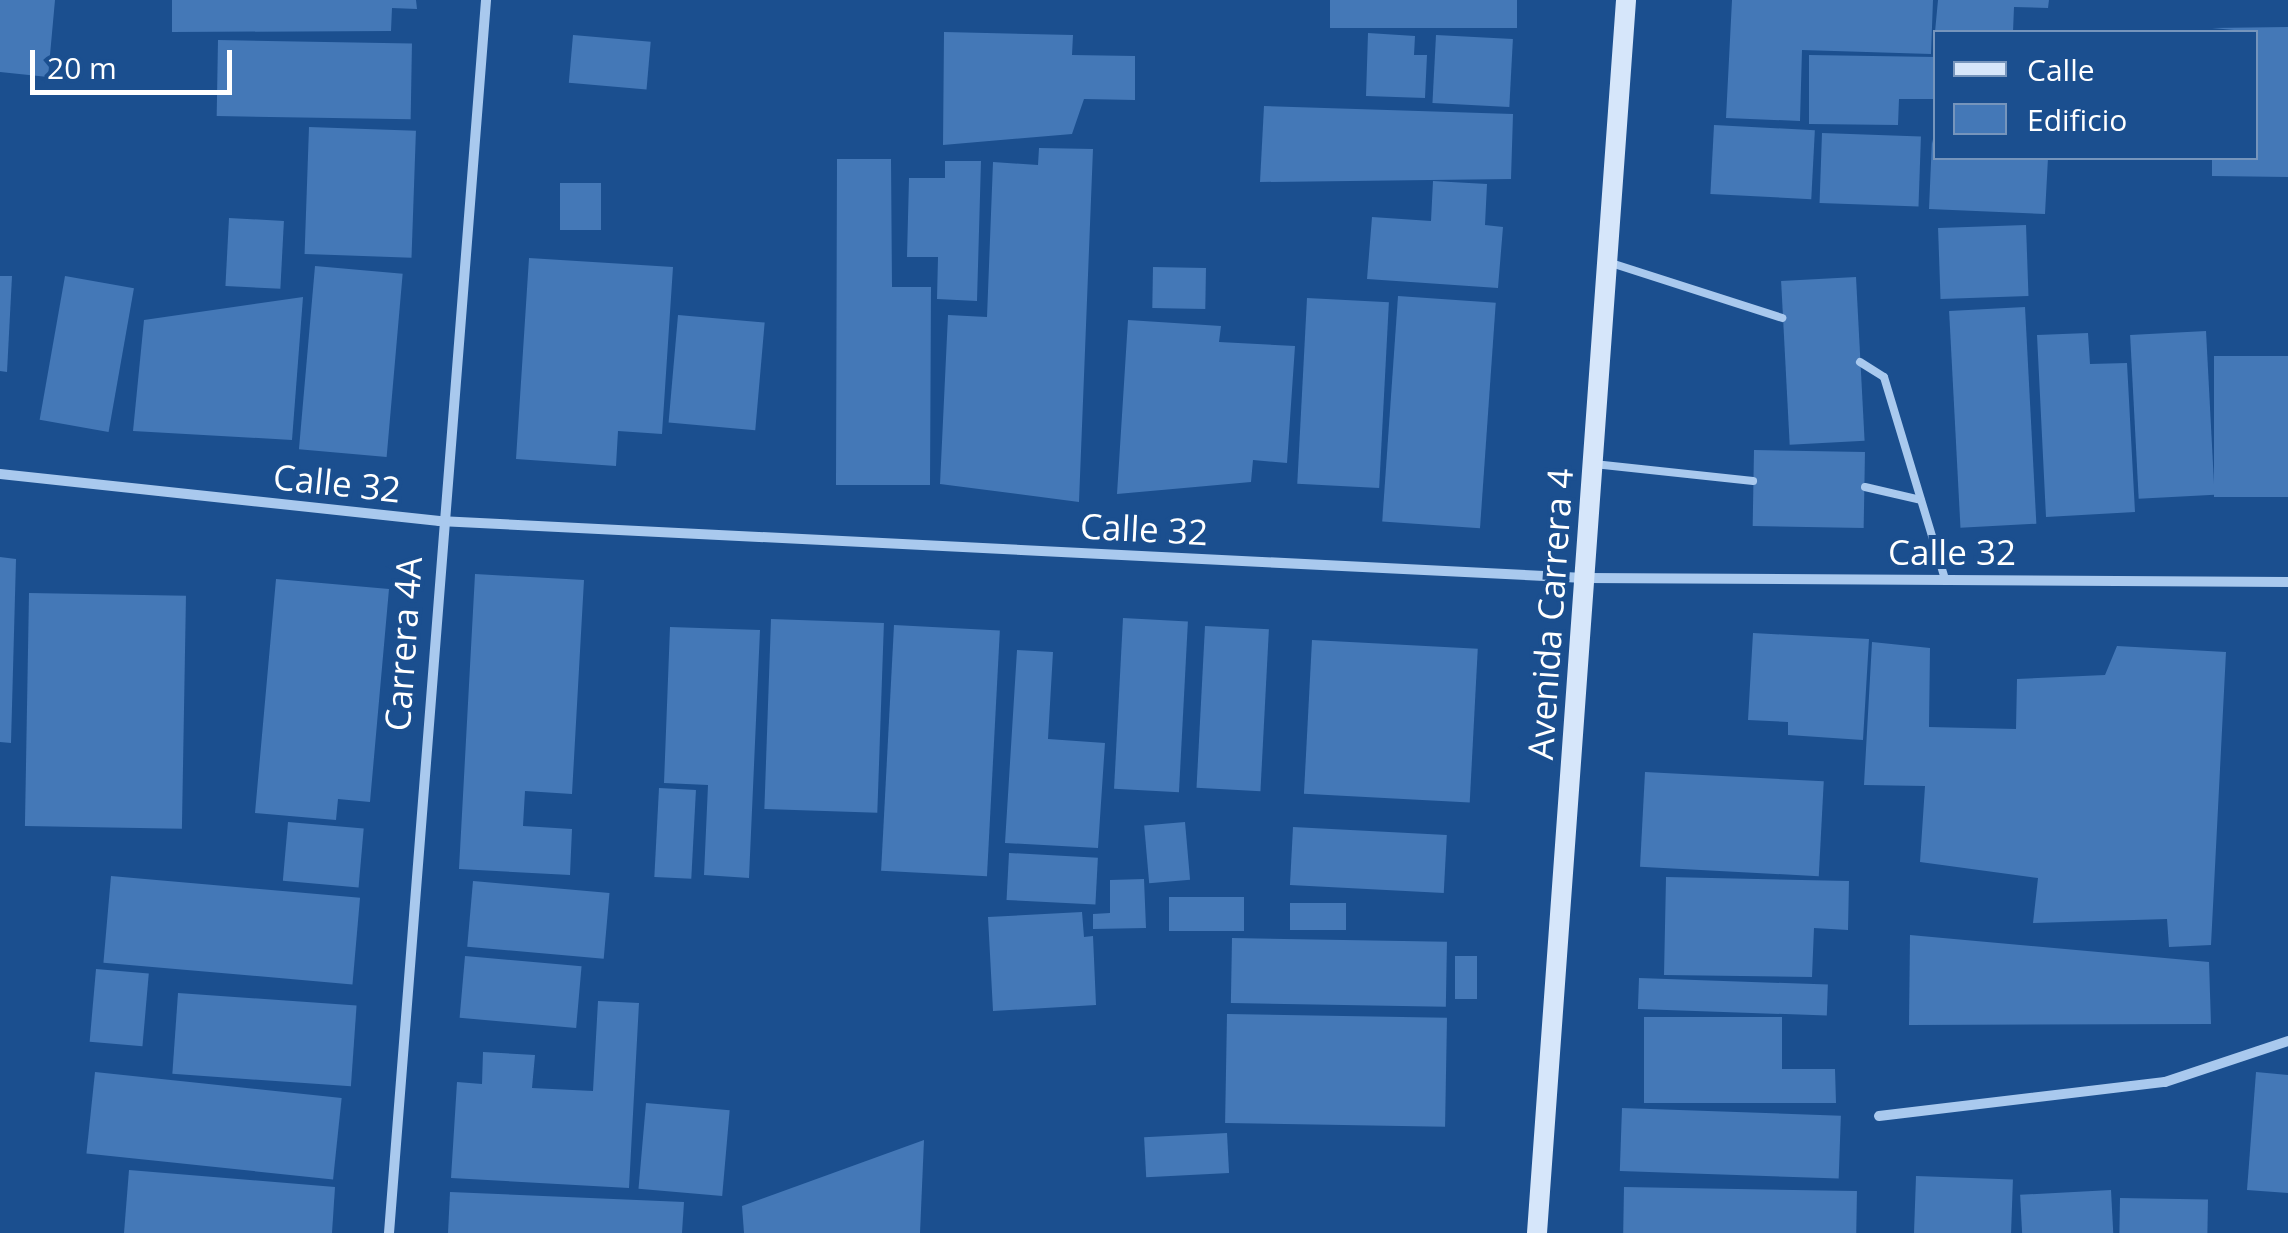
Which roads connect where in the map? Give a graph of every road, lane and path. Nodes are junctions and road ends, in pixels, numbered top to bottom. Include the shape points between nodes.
1 (486, 0) edge
2 (1626, 0) edge
3 (1608, 262) junction
4 (1782, 318) dead end
5 (1860, 362) dead end
6 (1593, 464) junction
7 (0, 474) edge
8 (1753, 481) dead end
9 (1864, 487) dead end
10 (1921, 500) junction
11 (439, 522) junction
12 (1585, 578) junction
13 (1945, 579) junction
14 (2288, 582) edge
15 (2288, 1041) edge
16 (1879, 1116) dead end
17 (389, 1233) edge
18 (1537, 1233) edge

1 - 11 street, Carrera 4A
2 - 3 main road, Avenida Carrera 4
3 - 4 lane
3 - 6 main road, Avenida Carrera 4
5 - 10 lane via 1884,377
6 - 8 lane
6 - 12 main road, Avenida Carrera 4
7 - 11 street, Calle 32
9 - 10 lane
10 - 13 lane
11 - 12 street, Calle 32
11 - 17 street, Carrera 4A
12 - 13 street, Calle 32
12 - 18 main road, Avenida Carrera 4
13 - 14 street, Calle 32
15 - 16 street via 2165,1082

